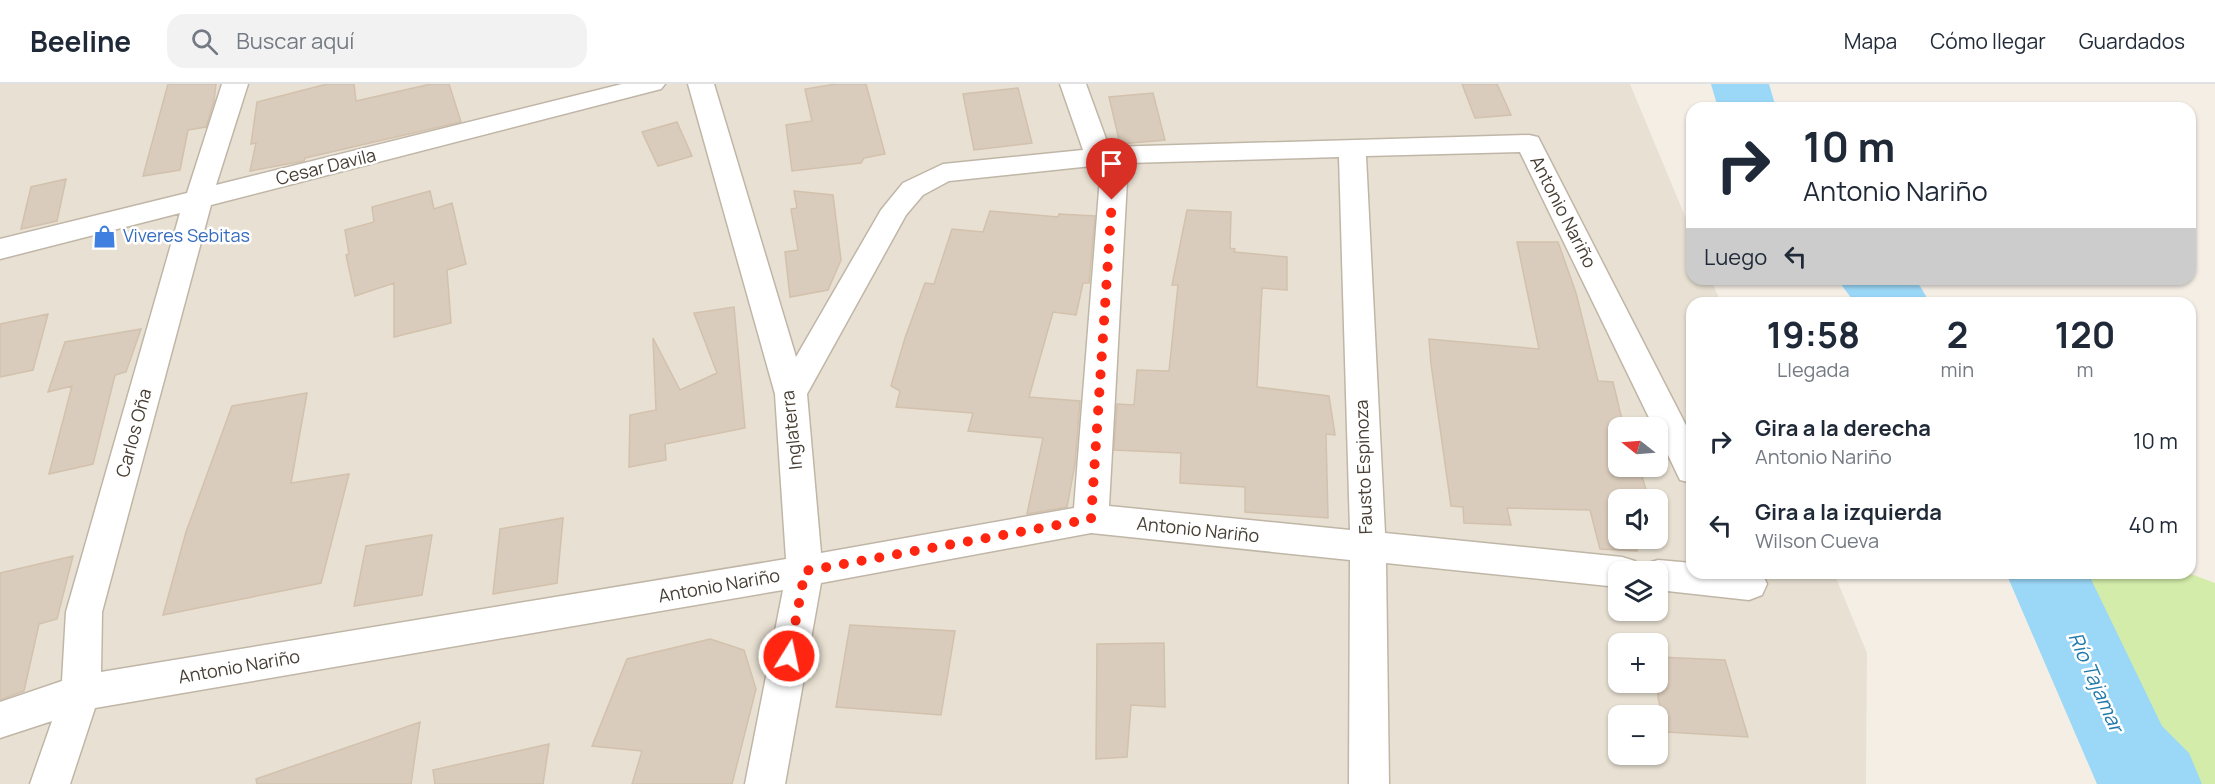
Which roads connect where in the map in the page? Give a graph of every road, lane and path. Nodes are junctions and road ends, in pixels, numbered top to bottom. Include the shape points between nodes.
1 (235, 84) edge
2 (652, 84) edge
3 (701, 84) edge
4 (1073, 84) edge
5 (1352, 150) junction
6 (1107, 155) junction
7 (198, 200) junction
8 (0, 249) edge
9 (791, 394) junction
10 (1686, 458) edge
11 (1091, 519) junction
12 (1368, 546) junction
13 (805, 571) junction
14 (1608, 571) edge
15 (1668, 576) edge
16 (1686, 578) edge
17 (1698, 579) edge
18 (1747, 579) edge
19 (81, 693) junction
20 (0, 720) edge
21 (50, 784) edge
22 (765, 784) edge
23 (1369, 784) edge

1 - 7 street, Carlos Oña
2 - 7 street, Cesar Davila
3 - 9 street, Inglaterra
4 - 6 street
5 - 6 street, Antonio Nariño
5 - 10 street, Antonio Nariño via 1529,143
5 - 12 street, Fausto Espinoza
6 - 9 street, Antonio Nariño via 943,173 913,189 895,210
6 - 11 street
7 - 8 street, Cesar Davila
7 - 19 street, Carlos Oña via 84,612
9 - 13 street, Inglaterra
11 - 12 street, Antonio Nariño
11 - 13 street, Antonio Nariño
12 - 14 street, Antonio Nariño
12 - 23 street, Fausto Espinoza
13 - 19 street, Antonio Nariño
13 - 22 street, Inglaterra
15 - 16 street
17 - 18 street via 1749,584
19 - 20 street, Antonio Nariño
19 - 21 street, Carlos Oña

